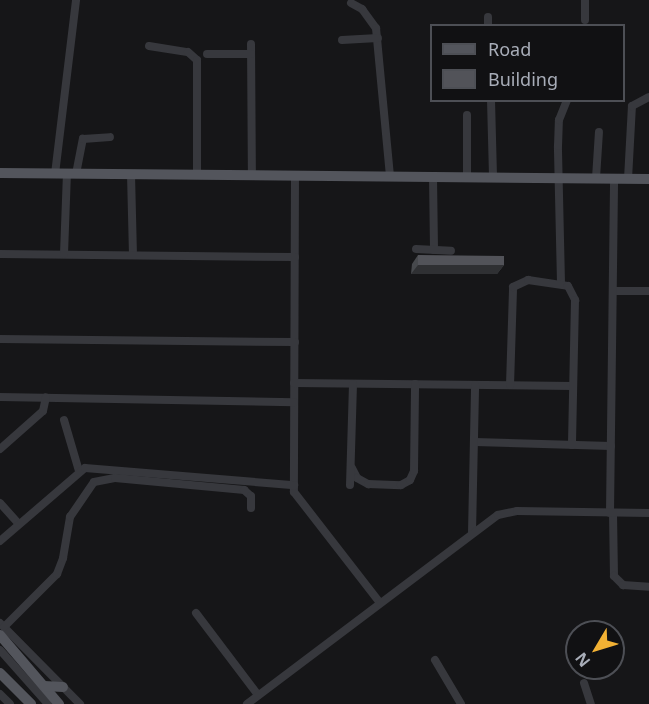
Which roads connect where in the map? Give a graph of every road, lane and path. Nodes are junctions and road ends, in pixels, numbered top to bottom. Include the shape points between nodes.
1 (76, 0) edge
2 (585, 0) edge
3 (351, 3) dead end
4 (585, 20) dead end
5 (378, 38) junction
6 (342, 40) dead end
7 (250, 44) dead end
8 (149, 46) dead end
9 (207, 54) dead end
10 (251, 54) junction
11 (649, 97) edge
12 (491, 102) edge
13 (566, 102) edge
14 (467, 115) dead end
15 (600, 132) dead end
16 (110, 137) dead end
17 (0, 173) edge
18 (55, 174) junction
19 (71, 174) junction
20 (131, 174) junction
21 (197, 175) junction
22 (252, 175) junction
23 (295, 175) junction
24 (390, 176) junction
25 (467, 176) junction
26 (433, 177) junction
27 (493, 177) junction
28 (558, 177) junction
29 (596, 178) junction
30 (614, 178) junction
31 (628, 179) junction
32 (649, 179) edge
33 (416, 249) dead end
34 (434, 250) junction
35 (451, 251) dead end
36 (0, 254) edge
37 (64, 254) junction
38 (133, 254) junction
39 (295, 257) junction
40 (561, 283) junction
41 (614, 291) junction
42 (649, 291) edge
43 (0, 339) edge
44 (295, 342) junction
45 (294, 383) junction
46 (353, 384) junction
47 (415, 384) junction
48 (476, 385) junction
49 (510, 385) junction
50 (573, 386) junction
51 (46, 397) junction
52 (0, 398) edge
53 (294, 402) junction
54 (64, 420) dead end
55 (475, 442) junction
56 (572, 445) junction
57 (612, 446) junction
58 (0, 449) edge
59 (352, 468) junction
60 (79, 471) junction
61 (294, 485) junction
62 (350, 485) dead end
63 (0, 503) edge
64 (474, 503) junction
65 (251, 508) dead end
66 (612, 513) junction
67 (649, 513) edge
68 (489, 520) junction
69 (19, 525) junction
70 (472, 533) junction
71 (0, 540) edge
72 (649, 587) edge
73 (380, 603) junction
74 (196, 613) dead end
75 (1, 628) edge
76 (0, 650) edge
77 (435, 660) dead end
78 (0, 673) edge
79 (584, 683) dead end
80 (44, 686) junction
81 (63, 687) junction
82 (0, 694) edge
83 (258, 695) junction
84 (10, 704) edge
85 (31, 704) edge
86 (48, 704) edge
87 (59, 704) edge
88 (80, 704) edge
89 (247, 704) edge
90 (461, 704) edge
91 (591, 704) edge

1 - 18 street
2 - 4 street
3 - 5 street via 370,17
5 - 6 street
5 - 24 street
7 - 10 street
8 - 21 street via 188,52 197,60
9 - 10 street
10 - 22 street
11 - 31 street via 640,98 632,106
12 - 27 street
13 - 28 street via 559,120
14 - 25 street
15 - 29 street
16 - 19 street via 83,139
17 - 18 main road
18 - 19 main road
19 - 20 main road
19 - 37 street
20 - 21 main road
20 - 38 street
21 - 22 main road
22 - 23 main road
23 - 24 main road
23 - 39 street
24 - 26 main road
25 - 26 main road
25 - 27 main road
26 - 34 street
27 - 28 main road
28 - 29 main road
28 - 40 street
29 - 30 main road
30 - 31 main road
30 - 41 street
31 - 32 main road
33 - 34 street
34 - 35 street
36 - 37 street
37 - 38 street
38 - 39 street
39 - 44 street
40 - 49 street via 524,280 512,291
40 - 50 street via 574,296
41 - 42 street
41 - 57 street
43 - 44 street
44 - 45 street
45 - 46 street
45 - 53 street
46 - 47 street
46 - 59 street
47 - 48 street
47 - 59 street via 414,471 410,480 401,485 368,484 357,478
48 - 49 street
48 - 55 street
49 - 50 street
50 - 56 street
51 - 52 street
51 - 53 street
51 - 58 street via 43,411
53 - 61 street
54 - 60 street
55 - 56 street
55 - 64 street
56 - 57 street
57 - 66 street
59 - 62 street
60 - 61 street via 91,468
60 - 69 street
61 - 73 street via 298,498
63 - 69 street
64 - 68 street
64 - 70 street
65 - 75 street via 253,499 244,490 116,478 98,480 85,492 70,517 57,574
66 - 67 street
66 - 68 street via 517,511
66 - 72 street via 614,576 623,585
68 - 70 street
69 - 71 street
70 - 73 street
73 - 83 street
74 - 83 street
75 - 80 main road
75 - 81 street
76 - 86 street
77 - 90 street
78 - 85 main road
79 - 91 street
80 - 81 main road
80 - 87 main road
81 - 88 street
82 - 84 street
83 - 89 street

